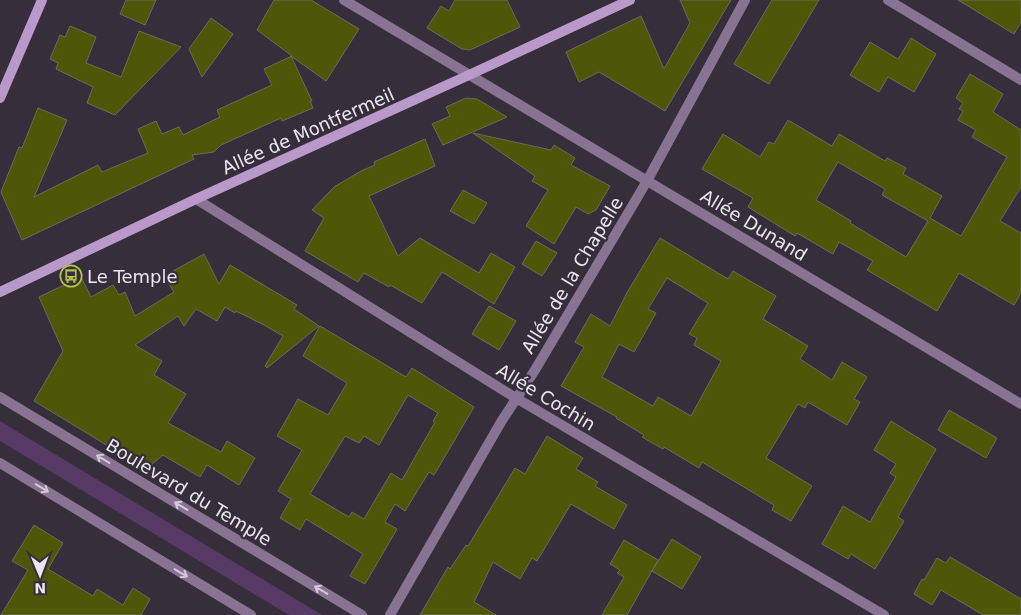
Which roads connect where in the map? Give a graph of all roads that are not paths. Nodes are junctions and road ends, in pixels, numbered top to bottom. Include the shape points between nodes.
1 (42, 0) edge
2 (344, 0) edge
3 (630, 0) edge
4 (745, 0) edge
5 (888, 0) edge
6 (469, 76) junction
7 (1021, 80) edge
8 (0, 98) edge
9 (647, 181) junction
10 (196, 199) junction
11 (0, 292) edge
12 (0, 397) edge
13 (516, 398) junction
14 (1021, 404) edge
15 (0, 463) edge
16 (251, 615) edge
17 (362, 615) edge
18 (390, 615) edge
19 (884, 615) edge

1 - 8 main road
2 - 6 street, Allée Dunand
3 - 6 main road, Allée de Montfermeil
4 - 9 street, Allée de la Chapelle
5 - 7 street
6 - 9 street, Allée Dunand
6 - 10 main road, Allée de Montfermeil
9 - 13 street, Allée de la Chapelle
9 - 14 street, Allée Dunand
10 - 11 main road, Allée de Montfermeil
10 - 13 street, Allée Cochin
17 -> 12 street, Boulevard du Temple
13 - 18 street, Allée de la Chapelle
13 - 19 street, Allée Cochin
15 -> 16 street

